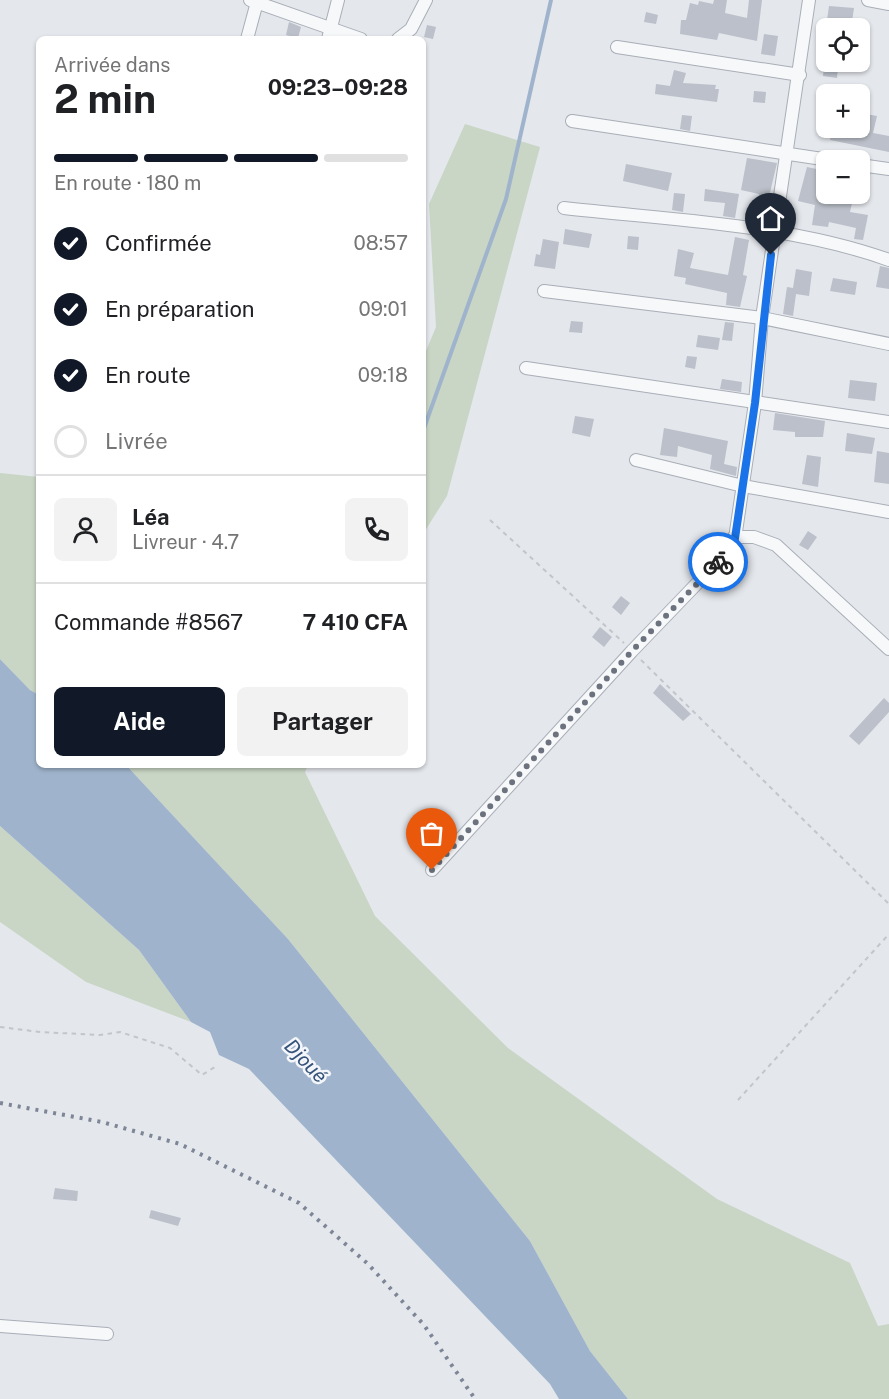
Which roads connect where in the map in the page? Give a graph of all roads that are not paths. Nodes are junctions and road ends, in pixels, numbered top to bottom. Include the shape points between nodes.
1 (338, 0) edge
2 (426, 0) edge
3 (809, 0) edge
4 (868, 0) edge
5 (254, 1) edge
6 (889, 4) edge
7 (329, 33) edge
8 (248, 36) edge
9 (345, 36) edge
10 (402, 36) edge
11 (617, 47) dead end
12 (800, 75) junction
13 (572, 121) dead end
14 (785, 154) junction
15 (816, 158) edge
16 (870, 166) edge
17 (889, 169) edge
18 (564, 208) dead end
19 (774, 234) junction
20 (889, 260) edge
21 (544, 291) dead end
22 (762, 318) junction
23 (889, 344) edge
24 (526, 368) dead end
25 (755, 403) junction
26 (889, 422) edge
27 (636, 460) dead end
28 (743, 486) junction
29 (889, 512) edge
30 (734, 537) junction
31 (889, 649) edge
32 (432, 870) dead end
33 (0, 1326) edge
34 (107, 1334) dead end

1 - 7 street
2 - 10 street via 411,29
3 - 12 street
4 - 6 street
5 - 7 street
5 - 8 street
7 - 9 street
11 - 12 street
12 - 14 street
13 - 14 street
14 - 15 street
14 - 19 street
16 - 17 street
18 - 19 street
19 - 20 street via 850,246
19 - 22 street
21 - 22 street
22 - 23 street
22 - 25 street
24 - 25 street
25 - 26 street
25 - 28 street
27 - 28 street
28 - 29 street
28 - 30 street
30 - 31 street via 754,537 776,545
30 - 32 street via 734,545
33 - 34 street

